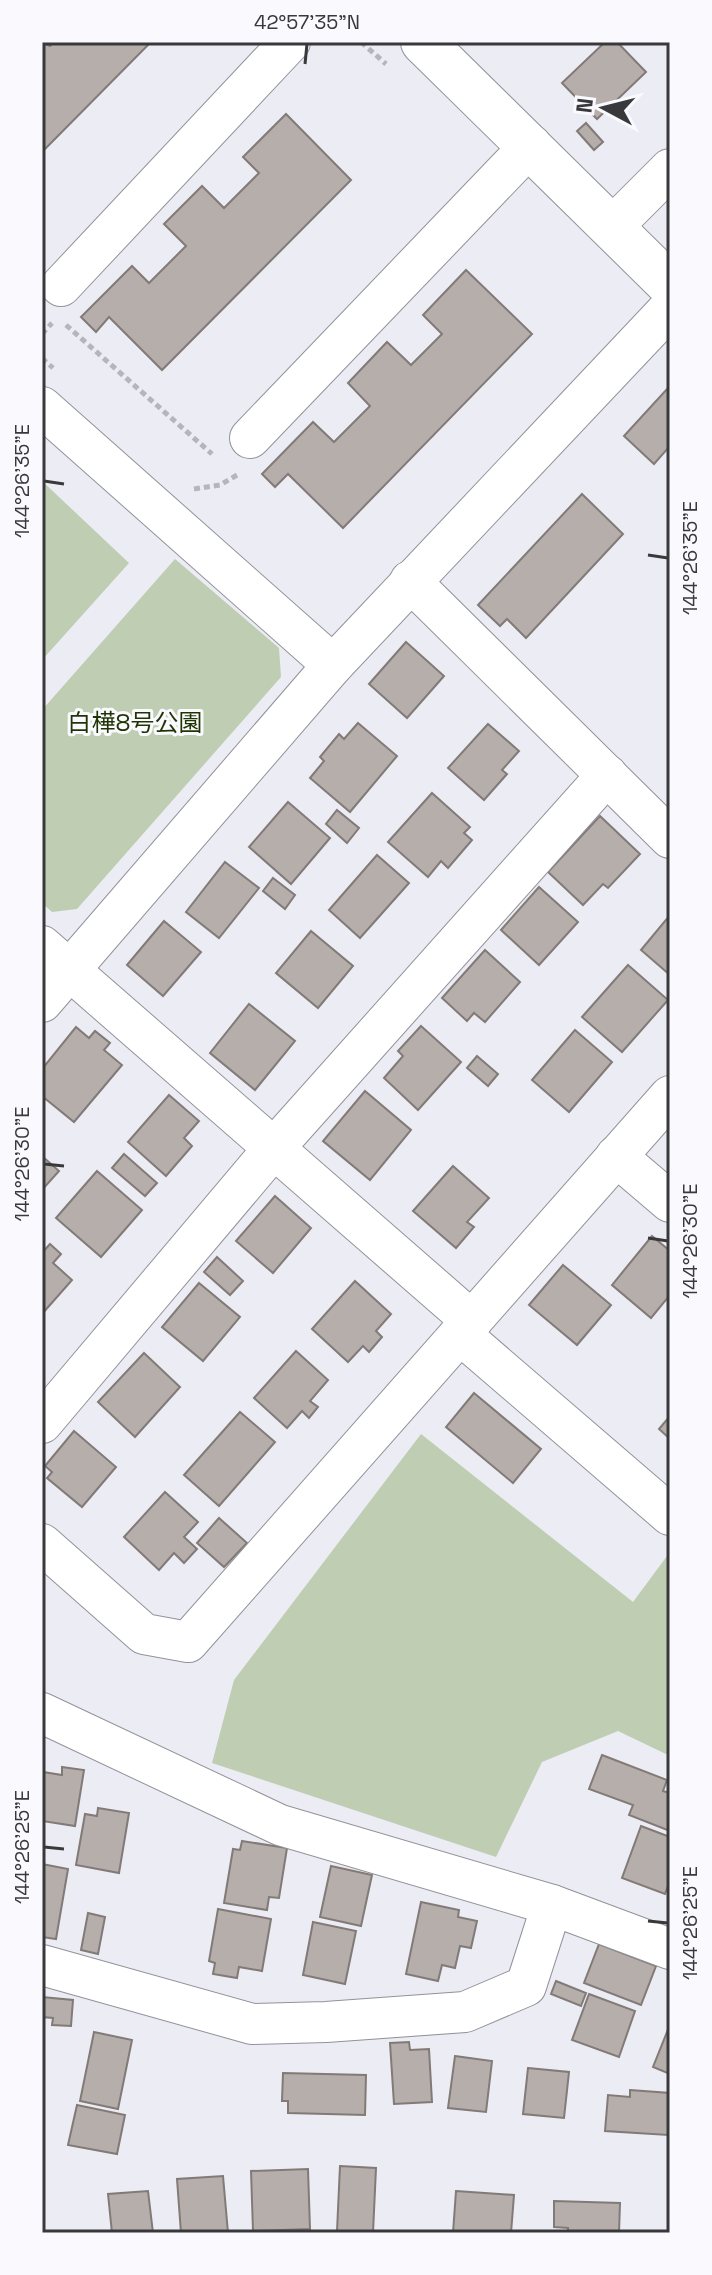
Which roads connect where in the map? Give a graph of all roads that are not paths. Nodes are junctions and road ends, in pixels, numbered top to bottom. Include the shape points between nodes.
1 (290, 42) edge
2 (423, 42) edge
3 (531, 145) junction
4 (670, 169) edge
5 (612, 227) junction
6 (670, 285) edge
7 (59, 302) road end
8 (670, 308) edge
9 (53, 392) edge
10 (250, 438) dead end
11 (410, 581) junction
12 (333, 665) junction
13 (607, 775) junction
14 (670, 838) edge
15 (56, 958) edge
16 (42, 1002) edge
17 (670, 1096) edge
18 (274, 1148) junction
19 (616, 1156) junction
20 (670, 1202) edge
21 (466, 1328) junction
22 (42, 1423) edge
23 (670, 1515) edge
24 (42, 1544) edge
25 (42, 1713) edge
26 (552, 1905) junction
27 (670, 1949) edge
28 (42, 1965) edge

1 - 7 street
2 - 3 street
3 - 5 street
3 - 10 street
4 - 5 street
5 - 6 street
8 - 11 street
9 - 12 street
11 - 12 street
11 - 13 street
12 - 15 street
13 - 14 street
13 - 18 street
15 - 16 street
15 - 18 street
17 - 19 street
18 - 21 street
18 - 22 street
19 - 20 street
19 - 21 street
21 - 23 street
21 - 24 street via 188,1642 144,1634
25 - 26 street via 280,1825
26 - 27 street
26 - 28 street via 526,1986 465,2012 252,2024

